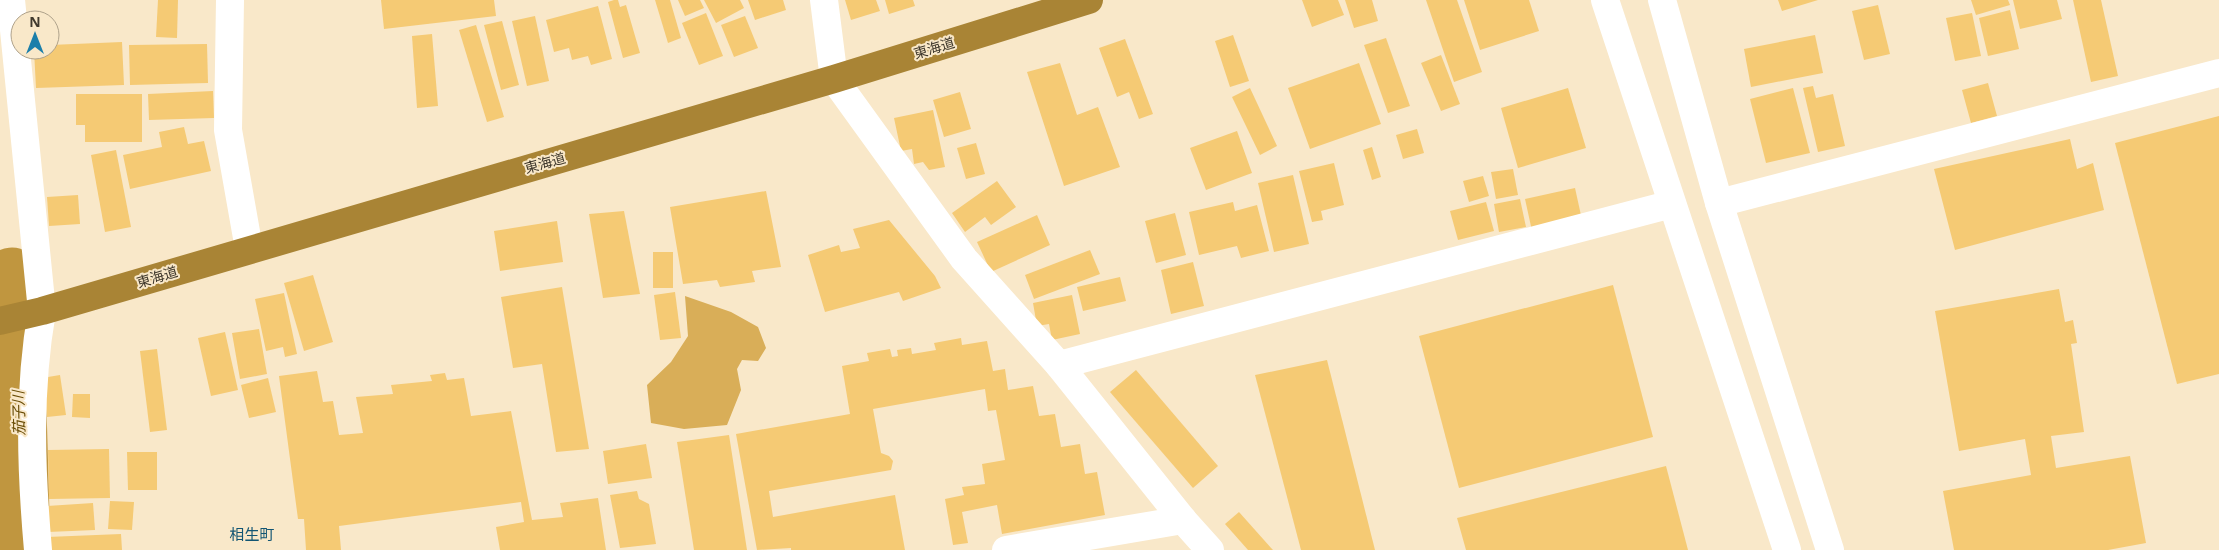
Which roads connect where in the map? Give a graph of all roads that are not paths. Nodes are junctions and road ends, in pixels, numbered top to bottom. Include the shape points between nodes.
1 (11, 0) edge
2 (230, 0) edge
3 (824, 0) edge
4 (1089, 0) edge
5 (1604, 0) edge
6 (1662, 0) edge
7 (2219, 73) edge
8 (834, 79) junction
9 (1719, 203) junction
10 (1672, 204) junction
11 (249, 249) junction
12 (42, 311) junction
13 (0, 321) edge
14 (1059, 365) junction
15 (1183, 520) junction
16 (38, 550) edge
17 (1006, 550) edge
18 (1210, 550) edge
19 (1787, 550) edge
20 (1830, 550) edge

1 - 12 street
2 - 11 street via 228,130
3 - 8 street
4 - 8 highway, 東海道
5 - 10 street
6 - 9 street
7 - 9 street
8 - 11 highway, 東海道
8 - 14 street via 964,259
9 - 20 street
10 - 14 street
10 - 19 street
11 - 12 highway, 東海道
12 - 13 highway, 東海道
12 - 16 street via 36,348 32,476
14 - 15 street
15 - 17 street
15 - 18 street

